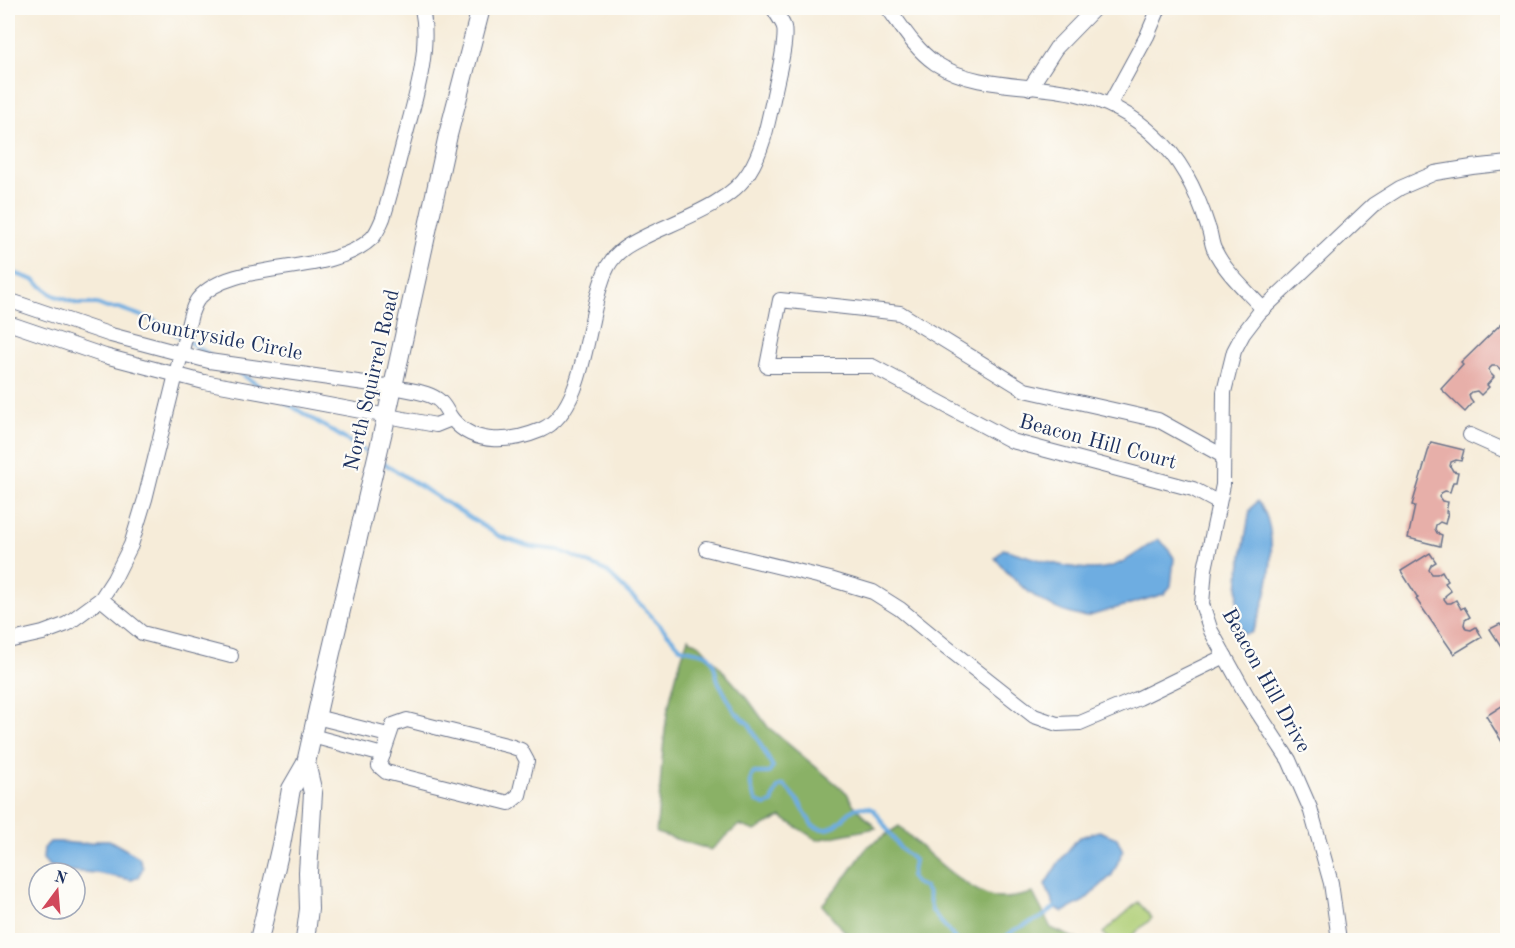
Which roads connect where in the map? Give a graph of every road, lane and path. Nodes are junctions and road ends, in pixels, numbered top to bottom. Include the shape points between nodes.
1 (422, 8) edge
2 (481, 8) edge
3 (773, 8) edge
4 (888, 8) edge
5 (1095, 8) edge
6 (1159, 8) edge
7 (1030, 88) junction
8 (1110, 104) junction
9 (1508, 163) edge
10 (8, 300) edge
11 (1263, 309) junction
12 (8, 322) edge
13 (178, 364) junction
14 (393, 387) junction
15 (387, 414) junction
16 (451, 419) junction
17 (1470, 435) dead end
18 (1508, 452) edge
19 (1223, 456) junction
20 (1219, 503) junction
21 (706, 549) dead end
22 (101, 599) junction
23 (8, 642) edge
24 (231, 656) dead end
25 (1225, 656) junction
26 (316, 717) junction
27 (388, 735) junction
28 (312, 736) junction
29 (383, 755) junction
30 (306, 763) junction
31 (283, 830) junction
32 (310, 840) junction
33 (259, 940) edge
34 (305, 940) edge
35 (1339, 940) edge

1 - 13 street via 425,22 416,93 383,218 373,237 356,250 321,262 232,278 214,286 198,298
2 - 14 street, North Squirrel Road via 448,135
3 - 16 street, Countryside Circle via 784,28 781,64 760,147 749,173 728,194 704,209 621,248 608,266 581,373 563,411 544,428 505,439 467,433
4 - 7 street via 909,39 935,63 961,75
5 - 7 street via 1056,48
6 - 8 street
7 - 8 street via 1077,94
8 - 11 street via 1156,137 1172,155 1200,204 1214,248 1230,273
9 - 11 street, Beacon Hill Drive via 1436,173 1401,188 1373,205
10 - 13 street, Countryside Circle via 111,335
11 - 19 street, Beacon Hill Drive via 1234,351 1224,392
12 - 13 street, Countryside Circle via 105,356
13 - 14 street, Countryside Circle via 209,360
13 - 15 street, Countryside Circle via 204,382
13 - 22 street via 131,544
14 - 15 street, North Squirrel Road
14 - 16 street, Countryside Circle via 437,399
15 - 16 street, Countryside Circle via 436,425
15 - 26 street, North Squirrel Road
17 - 18 street
19 - 20 street, Beacon Hill Drive
19 - 20 street, Beacon Hill Court via 1158,420 1025,390 900,313 780,300 767,366 872,366 1012,441 1193,489
20 - 25 street, Beacon Hill Drive via 1205,569 1203,604 1211,631
21 - 25 street via 873,592 900,609 1034,716 1057,724 1080,723
22 - 23 street via 68,624
22 - 24 street via 142,633
25 - 35 street, Beacon Hill Drive via 1289,760 1310,808 1331,883
26 - 27 street
26 - 28 street, North Squirrel Road
27 - 29 street
27 - 29 street via 393,725 406,720 521,750 527,761 519,795 509,803 386,772 379,765
28 - 29 street
28 - 30 street, North Squirrel Road
30 - 31 street, North Squirrel Road via 291,789
30 - 32 street, North Squirrel Road via 313,793
31 - 32 street via 299,829
31 - 33 street, North Squirrel Road
32 - 34 street, North Squirrel Road

